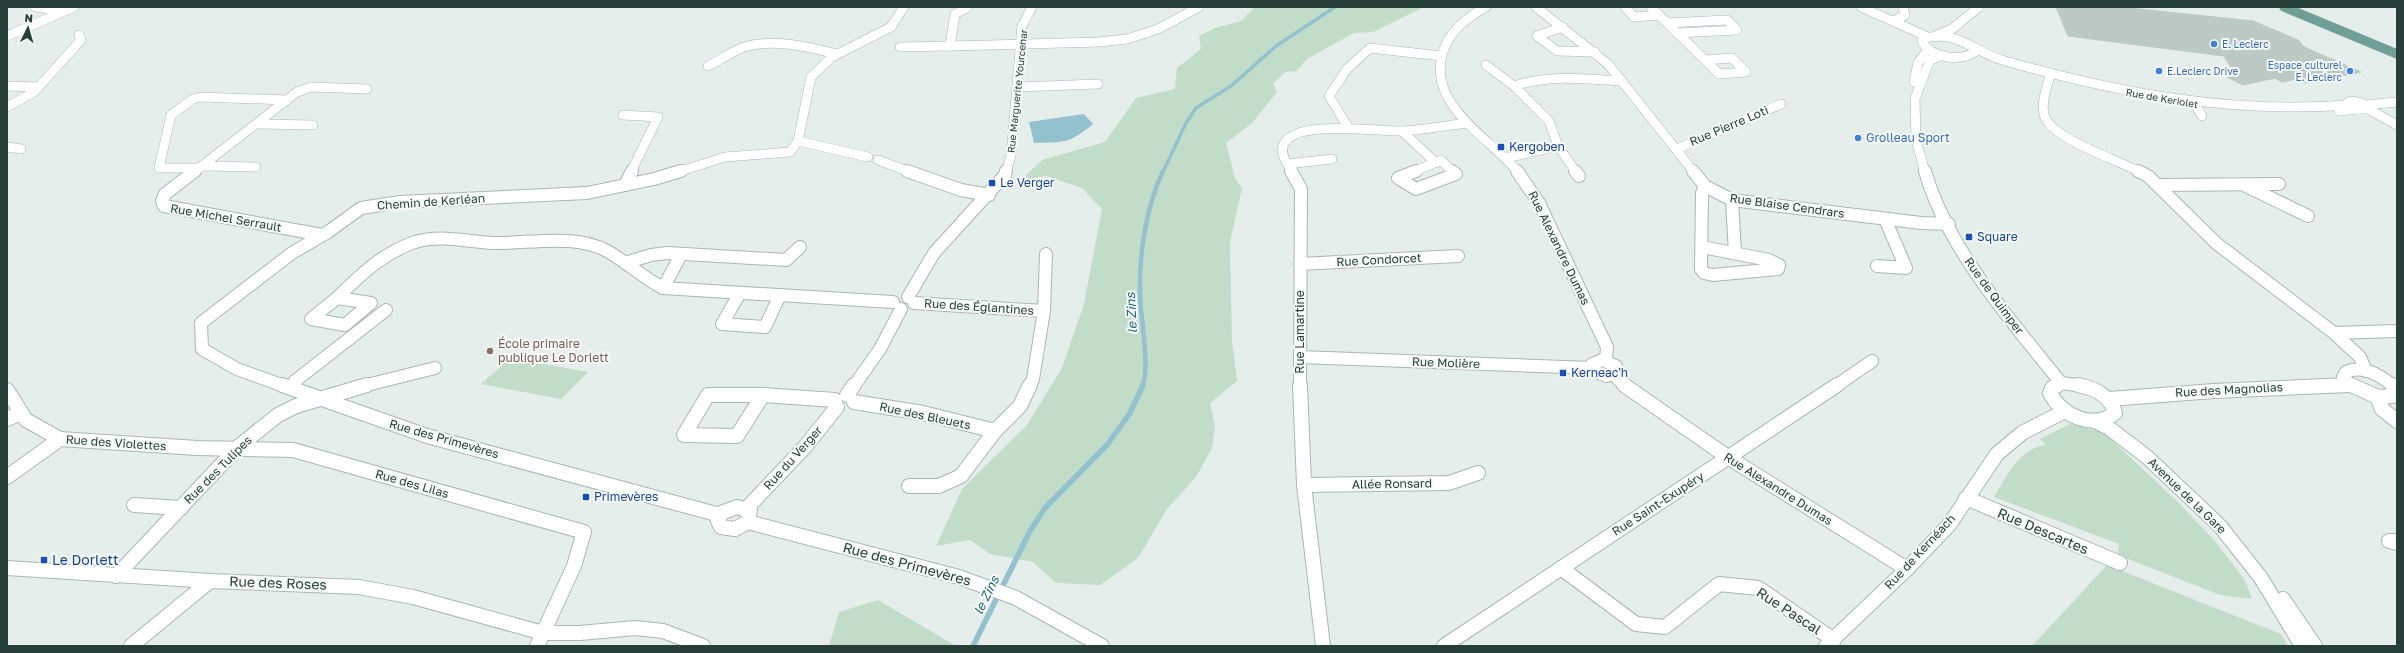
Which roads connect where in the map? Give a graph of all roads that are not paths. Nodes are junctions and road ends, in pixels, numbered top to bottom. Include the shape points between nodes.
1 (35, 7) edge
2 (74, 7) edge
3 (904, 7) edge
4 (1032, 7) edge
5 (1199, 7) edge
6 (1486, 7) edge
7 (1536, 7) edge
8 (1625, 7) edge
9 (1651, 7) edge
10 (1861, 7) edge
11 (1903, 7) edge
12 (1979, 7) edge
13 (2284, 7) edge
14 (967, 8) edge
15 (65, 11) junction
16 (1659, 15) junction
17 (1894, 21) junction
18 (1667, 23) junction
19 (1563, 27) junction
20 (1952, 29) junction
21 (1677, 33) junction
22 (79, 35) dead end
23 (7, 36) edge
24 (1932, 36) junction
25 (1959, 39) junction
26 (2359, 39) junction
27 (1020, 44) junction
28 (950, 46) junction
29 (900, 47) dead end
30 (1928, 49) junction
31 (1975, 49) junction
32 (2397, 51) edge
33 (1595, 52) junction
34 (838, 54) junction
35 (2397, 54) edge
36 (1943, 55) junction
37 (1440, 56) junction
38 (1968, 56) junction
39 (1705, 60) dead end
40 (2397, 60) edge
41 (1486, 65) dead end
42 (708, 66) dead end
43 (2050, 75) junction
44 (1622, 81) junction
45 (1098, 84) dead end
46 (7, 86) edge
47 (1514, 86) junction
48 (1917, 86) junction
49 (39, 87) junction
50 (1017, 88) junction
51 (367, 89) dead end
52 (287, 100) junction
53 (2194, 102) junction
54 (2397, 102) edge
55 (1781, 104) dead end
56 (7, 107) edge
57 (2364, 108) junction
58 (623, 115) dead end
59 (2202, 116) dead end
60 (1466, 123) junction
61 (258, 124) junction
62 (313, 125) dead end
63 (2397, 125) edge
64 (1348, 127) junction
65 (1402, 130) junction
66 (798, 141) junction
67 (1558, 146) junction
68 (7, 147) edge
69 (22, 149) dead end
70 (1677, 149) junction
71 (868, 157) dead end
72 (1506, 158) junction
73 (1332, 159) dead end
74 (878, 160) dead end
75 (1436, 163) junction
76 (1288, 164) junction
77 (200, 167) junction
78 (256, 167) dead end
79 (1579, 176) dead end
80 (2243, 184) junction
81 (2279, 184) dead end
82 (625, 185) junction
83 (2159, 185) junction
84 (1705, 186) junction
85 (988, 195) junction
86 (1732, 200) junction
87 (2308, 216) dead end
88 (1885, 219) junction
89 (1949, 224) junction
90 (322, 235) junction
91 (800, 247) dead end
92 (1702, 248) junction
93 (1735, 253) junction
94 (1046, 254) dead end
95 (681, 255) junction
96 (1458, 256) dead end
97 (625, 263) junction
98 (1300, 264) junction
99 (1877, 266) dead end
100 (663, 288) junction
101 (740, 293) junction
102 (780, 295) junction
103 (337, 298) dead end
104 (911, 300) junction
105 (897, 305) junction
106 (386, 310) dead end
107 (1044, 311) junction
108 (200, 323) joint
109 (2397, 330) edge
110 (2334, 333) junction
111 (1300, 357) junction
112 (1606, 361) junction
113 (1872, 361) dead end
114 (435, 368) dead end
115 (1592, 368) junction
116 (2366, 371) junction
117 (1614, 375) junction
118 (295, 381) dead end
119 (2061, 383) junction
120 (2350, 385) junction
121 (7, 390) edge
122 (2397, 391) edge
123 (763, 395) junction
124 (2377, 397) junction
125 (322, 398) junction
126 (2109, 399) junction
127 (843, 401) junction
128 (2065, 411) junction
129 (21, 413) junction
130 (2111, 418) junction
131 (7, 419) edge
132 (2095, 421) junction
133 (2397, 421) edge
134 (995, 431) junction
135 (60, 439) junction
136 (238, 447) junction
137 (1728, 458) junction
138 (1478, 473) dead end
139 (7, 477) edge
140 (1304, 485) junction
141 (909, 486) dead end
142 (1966, 498) junction
143 (134, 505) dead end
144 (181, 508) junction
145 (720, 515) junction
146 (748, 515) junction
147 (2120, 563) dead end
148 (7, 568) edge
149 (1561, 568) junction
150 (1907, 569) junction
151 (116, 576) junction
152 (210, 581) junction
153 (540, 640) edge
154 (1830, 643) edge
155 (131, 646) edge
156 (702, 646) edge
157 (1102, 646) edge
158 (1322, 646) edge
159 (1444, 646) edge
160 (2302, 646) edge
161 (2315, 646) edge

1 - 15 street
2 - 15 street
3 - 34 street via 891,27
4 - 27 street, Rue Marguerite Yourcenar via 1022,26
5 - 27 street via 1158,29 1127,39
6 - 37 street, Rue Alexandre Dumas via 1458,26
7 - 19 street, Rue Blaise Cendrars
8 - 16 street via 1634,17
9 - 16 street
10 - 17 street
11 - 17 street via 1905,15
12 - 20 street
13 - 26 main road
14 - 28 street via 955,14
15 - 23 street
16 - 18 street
17 - 24 street
18 - 21 street
18 - 21 street via 1727,20 1737,30
19 - 33 street, Rue Blaise Cendrars
19 - 33 street via 1537,36 1557,51
20 - 24 street
20 - 25 street
21 - 39 street
22 - 49 street via 81,40
24 - 25 street
24 - 30 street via 1922,42
25 - 31 street, Rue de Keriolet
26 - 32 main road
26 - 35 main road
26 - 40 main road
27 - 28 street
27 - 50 street, Rue Marguerite Yourcenar
28 - 29 street
30 - 36 street, Rue de Keriolet
30 - 48 street, Rue de Quimper via 1915,71 1913,81
31 - 38 street via 1975,52
31 - 53 street, Rue de Keriolet via 1999,59 2114,87
33 - 44 street, Rue Blaise Cendrars
34 - 42 street via 812,48 764,43 748,46
34 - 66 street via 818,69 809,83
36 - 38 street, Rue de Keriolet
36 - 48 street, Rue de Quimper via 1930,60
37 - 60 street, Rue Alexandre Dumas via 1440,75 1444,89 1452,106
37 - 64 street via 1370,48 1348,68 1329,96
38 - 43 street, Rue de Keriolet
41 - 47 street
43 - 53 street, Rue de Keriolet
43 - 83 street via 2043,102 2044,116 2052,127 2068,139 2123,162
44 - 47 street via 1542,78
44 - 70 street, Rue Blaise Cendrars
45 - 50 street
46 - 49 street
47 - 67 street via 1549,121
48 - 89 street, Rue de Quimper via 1914,118 1918,149 1925,178
49 - 56 street
50 - 85 street, Rue Marguerite Yourcenar via 1011,156 1005,175
51 - 52 street, Rue Michel Serrault via 311,87 297,92
52 - 61 street, Rue Michel Serrault
52 - 77 street via 192,99 171,115 159,168
53 - 57 street, Rue de Keriolet via 2266,112
53 - 57 street, Rue de Keriolet via 2262,108 2349,105 2347,102 2351,101
53 - 59 street
54 - 57 street, Rue de Keriolet
55 - 70 street, Rue Pierre Loti
57 - 63 street
58 - 82 street via 658,117
60 - 65 street, Rue Lamartine
60 - 72 street, Rue Alexandre Dumas
61 - 62 street
61 - 77 street, Rue Michel Serrault
64 - 65 street, Rue Lamartine
64 - 76 street, Rue Lamartine via 1290,136 1283,146 1283,155
65 - 75 street
66 - 71 street
66 - 82 street, Chemin de Kerléan via 790,152 725,157 654,179
67 - 72 street
67 - 79 street
68 - 69 street
70 - 84 street, Rue Blaise Cendrars
72 - 112 street, Rue Alexandre Dumas via 1536,197 1607,347
73 - 76 street
74 - 85 street via 961,190
75 - 75 street via 1404,175 1398,178 1416,189 1456,174 1441,160
76 - 98 street, Rue Lamartine via 1301,189
77 - 78 street
77 - 90 street, Rue Michel Serrault via 165,194 162,201 164,206
80 - 81 street
80 - 83 street
80 - 87 street
82 - 90 street, Chemin de Kerléan via 587,193 400,202 361,208
83 - 110 street via 2216,243
84 - 86 street, Rue Blaise Cendrars
84 - 92 street via 1702,193
85 - 104 street via 934,253
86 - 88 street, Rue Blaise Cendrars
86 - 93 street
88 - 89 street, Rue Blaise Cendrars
88 - 99 street via 1906,268
89 - 119 street, Rue de Quimper via 1966,258 2001,310
90 - 108 street, Chemin de Kerléan via 286,258
91 - 95 street via 786,260
92 - 93 street
92 - 93 street via 1700,269 1704,273 1713,275 1778,269 1779,265 1769,260
94 - 107 street
95 - 97 street via 651,255
95 - 100 street
96 - 98 street, Rue Condorcet
97 - 100 street via 644,278
97 - 103 street via 607,251 566,241 493,243 450,238 416,242 386,255 364,271
98 - 111 street, Rue Lamartine
100 - 101 street
101 - 102 street
101 - 102 street via 722,324 764,327
102 - 105 street
104 - 105 street via 897,298
104 - 107 street, Rue des Églantines
105 - 127 street, Rue du Verger via 880,349
106 - 118 street
107 - 134 street via 1033,379 1020,406
108 - 125 street, Rue des Primevères via 202,349 237,369
109 - 110 street
110 - 116 street via 2360,357
111 - 115 street, Rue Molière
111 - 140 street, Rue Lamartine
112 - 115 street via 1595,362
112 - 117 street via 1618,369
113 - 137 street, Rue Saint-Exupéry
114 - 125 street, Rue des Tulipes
115 - 117 street via 1603,376
116 - 120 street via 2346,371 2343,377
116 - 122 street via 2387,380
117 - 137 street, Rue Alexandre Dumas via 1627,388
119 - 126 street via 2086,386
119 - 128 street via 2052,388 2050,393 2057,405
120 - 124 street
120 - 126 street, Rue des Magnolias
121 - 129 street
122 - 124 street via 2392,397
123 - 123 street, Rue des Bleuets via 708,395 684,435 738,436
123 - 127 street, Rue des Bleuets
124 - 133 street via 2382,409
125 - 136 street, Rue des Tulipes via 278,415
125 - 145 street, Rue des Primevères via 427,436
126 - 130 street via 2115,408 2115,414
127 - 134 street, Rue des Bleuets via 923,413
127 - 146 street, Rue du Verger
128 - 132 street, Avenue de la Gare
128 - 142 street, Rue de Kernéach via 2022,433 1997,454
129 - 131 street
129 - 135 street via 26,420
130 - 132 street
130 - 161 street, Avenue de la Gare via 2185,484 2234,534 2273,584
132 - 160 street, Avenue de la Gare via 2109,428 2147,457 2220,526 2261,578
134 - 141 street via 961,476 939,486
135 - 136 street, Rue des Violettes via 197,448
135 - 139 street, Rue des Violettes
136 - 144 street, Rue des Tulipes
136 - 153 street, Rue des Lilas via 293,450 584,532 574,566
137 - 149 street, Rue Saint-Exupéry
137 - 150 street, Rue Alexandre Dumas
138 - 140 street, Allée Ronsard via 1449,483
140 - 158 street, Rue Lamartine
142 - 147 street, Rue Descartes
142 - 150 street, Rue de Kernéach via 1949,525
143 - 144 street, Rue des Tulipes
144 - 151 street, Rue des Tulipes
145 - 146 street via 731,508
145 - 146 street via 718,525 725,529 735,529
146 - 157 street, Rue des Primevères via 959,576 1016,598
148 - 151 street, Rue des Roses
149 - 154 street, Rue Pascal via 1636,624 1665,627 1719,584 1758,588
149 - 159 street, Rue Saint-Exupéry
150 - 154 street, Rue de Kernéach
151 - 152 street, Rue des Roses
152 - 153 street, Rue des Roses via 358,587 414,597
152 - 155 street
153 - 156 street, Rue des Roses via 635,628 663,631

